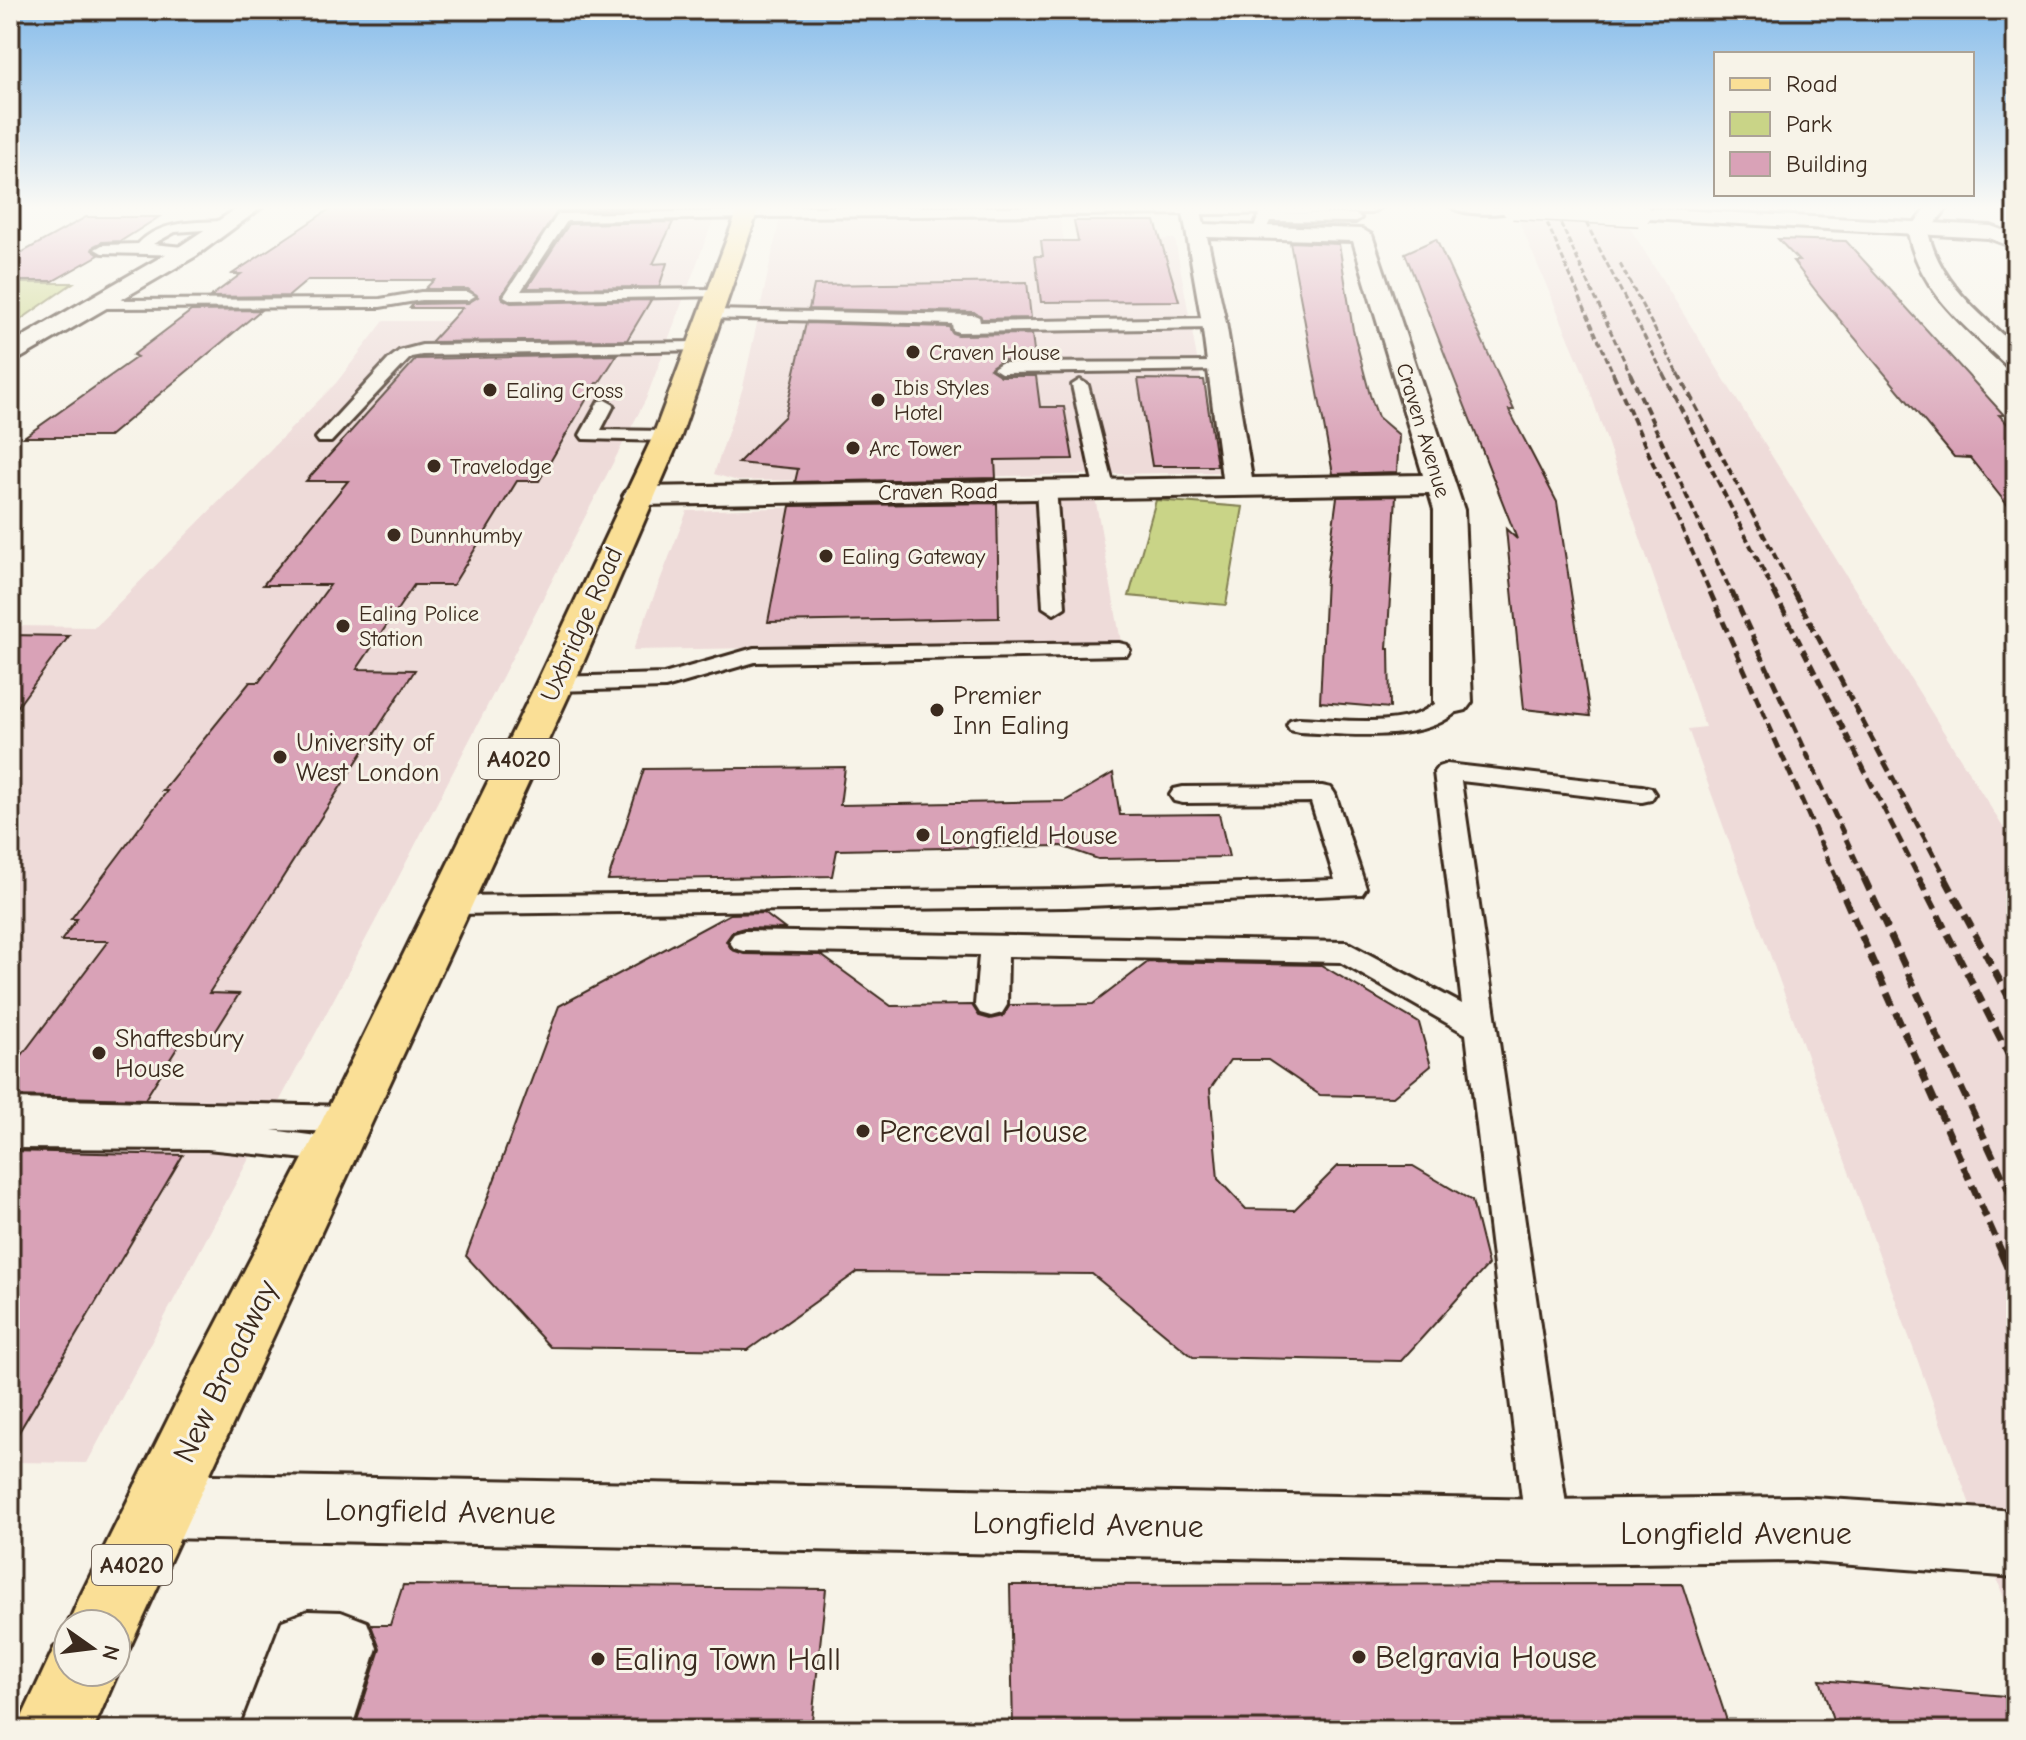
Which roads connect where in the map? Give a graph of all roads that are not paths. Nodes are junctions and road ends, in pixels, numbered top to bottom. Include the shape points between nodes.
1 (123, 288) edge
2 (516, 288) edge
3 (721, 288) edge
4 (1207, 288) edge
5 (1379, 288) edge
6 (1943, 288) edge
7 (468, 296) dead end
8 (95, 304) junction
9 (710, 318) junction
10 (974, 320) dead end
11 (1214, 323) junction
12 (958, 327) dead end
13 (10, 354) edge
14 (2016, 361) edge
15 (1221, 367) junction
16 (1001, 368) dead end
17 (1080, 385) dead end
18 (605, 405) dead end
19 (667, 436) junction
20 (325, 438) dead end
21 (1442, 484) junction
22 (1238, 486) junction
23 (1104, 487) junction
24 (1046, 488) junction
25 (638, 496) junction
26 (1054, 607) dead end
27 (1119, 650) dead end
28 (555, 684) junction
29 (1453, 702) joint
30 (1299, 725) dead end
31 (1642, 794) dead end
32 (1183, 795) dead end
33 (449, 905) junction
34 (744, 941) dead end
35 (994, 945) junction
36 (991, 1005) dead end
37 (1481, 1028) junction
38 (10, 1111) edge
39 (342, 1134) junction
40 (10, 1135) edge
41 (160, 1506) junction
42 (1548, 1532) junction
43 (2016, 1544) edge
44 (112, 1608) edge
45 (74, 1688) edge
46 (54, 1730) edge
47 (278, 1730) edge
48 (313, 1730) edge

1 - 8 street
2 - 9 lane via 511,296
3 - 9 main road, Uxbridge Road / A4020
4 - 11 street
5 - 21 street, Craven Avenue
6 - 14 street
7 - 8 lane via 380,303
8 - 13 street
9 - 10 lane
9 - 19 main road, Uxbridge Road / A4020
9 - 20 lane via 405,354
11 - 12 lane
11 - 15 street
15 - 16 lane
15 - 22 street
17 - 23 lane
18 - 19 lane via 589,435
19 - 25 main road, Uxbridge Road / A4020
21 - 22 street, Craven Road
21 - 29 street, Craven Avenue via 1449,510
22 - 23 street, Craven Road
23 - 24 street, Craven Road
24 - 25 street, Craven Road
24 - 26 lane
25 - 28 main road, Uxbridge Road / A4020
27 - 28 lane via 754,655 665,681
28 - 33 main road, Uxbridge Road / A4020
29 - 30 lane via 1447,710 1407,724
31 - 37 lane via 1447,772
32 - 33 lane via 1322,794 1352,888 1066,898
33 - 39 main road, Uxbridge Road / A4020
34 - 35 lane
35 - 36 lane
35 - 37 lane via 1346,952
37 - 42 lane
38 - 39 lane
39 - 40 lane
39 - 41 main road, New Broadway / A4020
41 - 42 street, Longfield Avenue
41 - 44 main road, New Broadway / A4020
42 - 43 street, Longfield Avenue via 1798,1529
45 - 46 main road
47 - 48 street via 308,1647 341,1648

